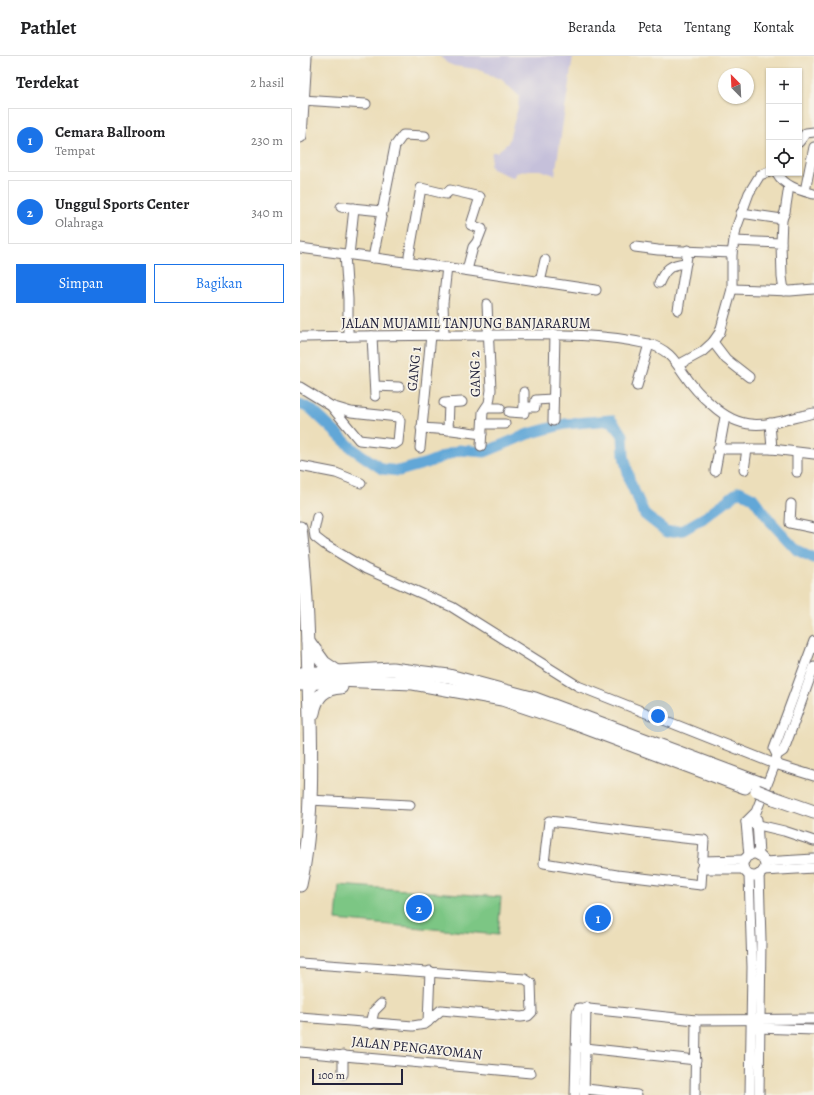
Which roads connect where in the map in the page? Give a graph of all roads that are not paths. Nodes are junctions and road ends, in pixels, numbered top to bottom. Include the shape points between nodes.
1 (303, 58) edge
2 (302, 100) junction
3 (366, 104) dead end
4 (814, 132) edge
5 (300, 136) edge
6 (425, 136) dead end
7 (801, 140) edge
8 (814, 147) edge
9 (766, 173) edge
10 (780, 176) edge
11 (789, 186) junction
12 (810, 192) edge
13 (340, 207) dead end
14 (354, 208) junction
15 (382, 211) junction
16 (741, 213) junction
17 (782, 219) junction
18 (734, 241) junction
19 (781, 243) junction
20 (634, 247) dead end
21 (300, 248) edge
22 (688, 250) junction
23 (732, 253) junction
24 (347, 255) junction
25 (373, 258) junction
26 (545, 260) dead end
27 (408, 262) junction
28 (686, 263) junction
29 (447, 267) junction
30 (467, 270) junction
31 (540, 282) junction
32 (659, 283) dead end
33 (732, 289) junction
34 (814, 289) edge
35 (596, 290) dead end
36 (784, 291) junction
37 (487, 304) dead end
38 (678, 310) dead end
39 (431, 334) junction
40 (444, 334) junction
41 (555, 334) junction
42 (488, 335) junction
43 (348, 336) junction
44 (372, 336) junction
45 (300, 337) edge
46 (713, 342) junction
47 (648, 344) junction
48 (678, 365) junction
49 (749, 377) dead end
50 (374, 386) junction
51 (637, 386) dead end
52 (300, 387) edge
53 (399, 387) dead end
54 (524, 392) dead end
55 (375, 396) dead end
56 (552, 399) junction
57 (462, 402) dead end
58 (331, 406) junction
59 (524, 407) junction
60 (486, 408) junction
61 (500, 408) dead end
62 (351, 412) junction
63 (509, 412) dead end
64 (814, 413) edge
65 (725, 417) junction
66 (553, 421) dead end
67 (770, 423) junction
68 (483, 424) junction
69 (506, 424) dead end
70 (348, 426) junction
71 (421, 428) junction
72 (448, 430) junction
73 (482, 434) junction
74 (480, 446) dead end
75 (420, 448) dead end
76 (718, 449) junction
77 (747, 449) junction
78 (772, 449) junction
79 (797, 452) junction
80 (814, 454) edge
81 (300, 466) edge
82 (744, 470) dead end
83 (715, 471) dead end
84 (797, 472) dead end
85 (362, 483) dead end
86 (791, 504) dead end
87 (317, 516) dead end
88 (300, 528) edge
89 (814, 528) edge
90 (308, 640) junction
91 (814, 641) edge
92 (814, 667) edge
93 (336, 671) junction
94 (305, 678) edge
95 (803, 685) junction
96 (529, 708) junction
97 (311, 726) junction
98 (776, 760) junction
99 (814, 776) edge
100 (759, 788) junction
101 (776, 794) junction
102 (309, 800) junction
103 (814, 803) edge
104 (410, 805) dead end
105 (756, 812) junction
106 (814, 812) edge
107 (746, 822) junction
108 (758, 824) junction
109 (814, 841) edge
110 (814, 859) edge
111 (702, 865) junction
112 (746, 865) junction
113 (761, 866) junction
114 (814, 868) edge
115 (300, 885) edge
116 (300, 963) edge
117 (430, 971) junction
118 (382, 1004) dead end
119 (429, 1007) junction
120 (441, 1010) junction
121 (300, 1017) edge
122 (814, 1019) edge
123 (696, 1020) junction
124 (428, 1022) junction
125 (756, 1023) junction
126 (371, 1024) junction
127 (814, 1030) edge
128 (580, 1047) junction
129 (300, 1052) edge
130 (344, 1055) junction
131 (696, 1060) junction
132 (531, 1073) dead end
133 (343, 1074) dead end
134 (580, 1092) edge
135 (637, 1095) edge
136 (695, 1095) edge
137 (750, 1095) edge
138 (759, 1095) edge

1 - 2 highway
2 - 3 street
2 - 5 highway
4 - 7 street via 806,133
6 - 15 street via 403,136 397,142
8 - 12 street
9 - 16 street via 758,177
10 - 11 street
11 - 12 street
11 - 17 street
13 - 14 street
14 - 15 street
14 - 24 street
15 - 25 street
16 - 17 street
16 - 18 street
17 - 19 street
18 - 19 street
18 - 23 street
19 - 36 street
20 - 22 street
21 - 24 street
22 - 23 street
22 - 28 street
23 - 33 street
24 - 25 street
24 - 43 street
25 - 27 street
26 - 31 street
27 - 29 street
27 - 30 street via 421,186 446,194 450,190 480,197 471,224 482,229 473,247
28 - 32 street via 668,268
28 - 38 street
29 - 30 street
29 - 40 street via 443,303
30 - 31 street
31 - 35 street
33 - 36 street
33 - 46 street via 722,326
34 - 36 street
37 - 42 street, GANG 2
39 - 40 street, JALAN MUJAMIL TANJUNG BANJARARUM
39 - 44 street, JALAN MUJAMIL TANJUNG BANJARARUM
39 - 71 street, GANG 1
40 - 42 street, JALAN MUJAMIL TANJUNG BANJARARUM
41 - 42 street, JALAN MUJAMIL TANJUNG BANJARARUM
41 - 47 street, JALAN MUJAMIL TANJUNG BANJARARUM
41 - 56 street
42 - 60 street, GANG 2 via 491,390
43 - 44 street, JALAN MUJAMIL TANJUNG BANJARARUM
43 - 45 street, JALAN MUJAMIL TANJUNG BANJARARUM
44 - 50 street
46 - 48 street via 702,352
46 - 49 street via 726,358
47 - 48 street, JALAN MUJAMIL TANJUNG BANJARARUM via 664,350
47 - 51 street
48 - 65 street, JALAN MUJAMIL TANJUNG BANJARARUM via 701,395
50 - 53 street
50 - 55 street
52 - 58 street
54 - 59 street
56 - 59 street via 538,399 535,400 535,407
56 - 66 street
57 - 72 street via 445,403
58 - 62 street
58 - 70 street
59 - 63 street via 524,413
60 - 61 street
60 - 68 street, GANG 2
62 - 70 street
62 - 70 street via 398,417 400,439 395,444 362,442
64 - 67 street, JALAN MUJAMIL TANJUNG BANJARARUM
65 - 67 street, JALAN MUJAMIL TANJUNG BANJARARUM via 742,424
65 - 76 street
67 - 78 street
68 - 69 street
68 - 73 street, GANG 2
71 - 72 street
71 - 75 street, GANG 1
72 - 73 street
73 - 74 street, GANG 2
76 - 77 street
76 - 83 street
77 - 78 street
77 - 82 street
78 - 79 street
79 - 80 street
79 - 84 street
81 - 85 street via 336,473
86 - 89 street via 790,523
87 - 98 street via 315,537 324,544 366,569 452,607 578,686
88 - 90 highway
90 - 93 highway via 324,663
90 - 94 highway
91 - 95 street
92 - 95 street
93 - 94 highway
93 - 100 highway via 392,669 426,672 505,690 541,701
94 - 96 highway via 413,683 495,698
94 - 97 highway
95 - 98 street via 775,745
96 - 97 highway via 500,705 410,687 343,687 321,693 316,701
96 - 100 highway
97 - 102 highway
98 - 99 street
98 - 105 street
100 - 101 highway, bridge
101 - 103 highway
101 - 106 highway
102 - 104 street
102 - 115 highway via 305,861
105 - 107 street
105 - 108 street
107 - 108 street
107 - 112 street
108 - 109 street
108 - 113 street
110 - 113 street
111 - 111 street via 700,885 544,863 549,821 704,840
111 - 112 street
112 - 113 street
112 - 113 street via 755,855
112 - 125 street
113 - 114 street
113 - 125 street via 761,940
116 - 117 street
117 - 119 street
117 - 120 street via 525,979 531,983 532,1012 528,1016
118 - 126 street via 374,1011
119 - 120 street
119 - 124 street
120 - 124 street
121 - 126 street
122 - 125 street
123 - 125 street via 741,1020
123 - 128 street via 586,1007
123 - 131 street
124 - 126 street via 419,1026
125 - 127 street
125 - 137 street
125 - 138 street
128 - 131 street
128 - 134 street
129 - 130 street, JALAN PENGAYOMAN
130 - 132 street, JALAN PENGAYOMAN
130 - 133 street
131 - 136 street
134 - 135 street

